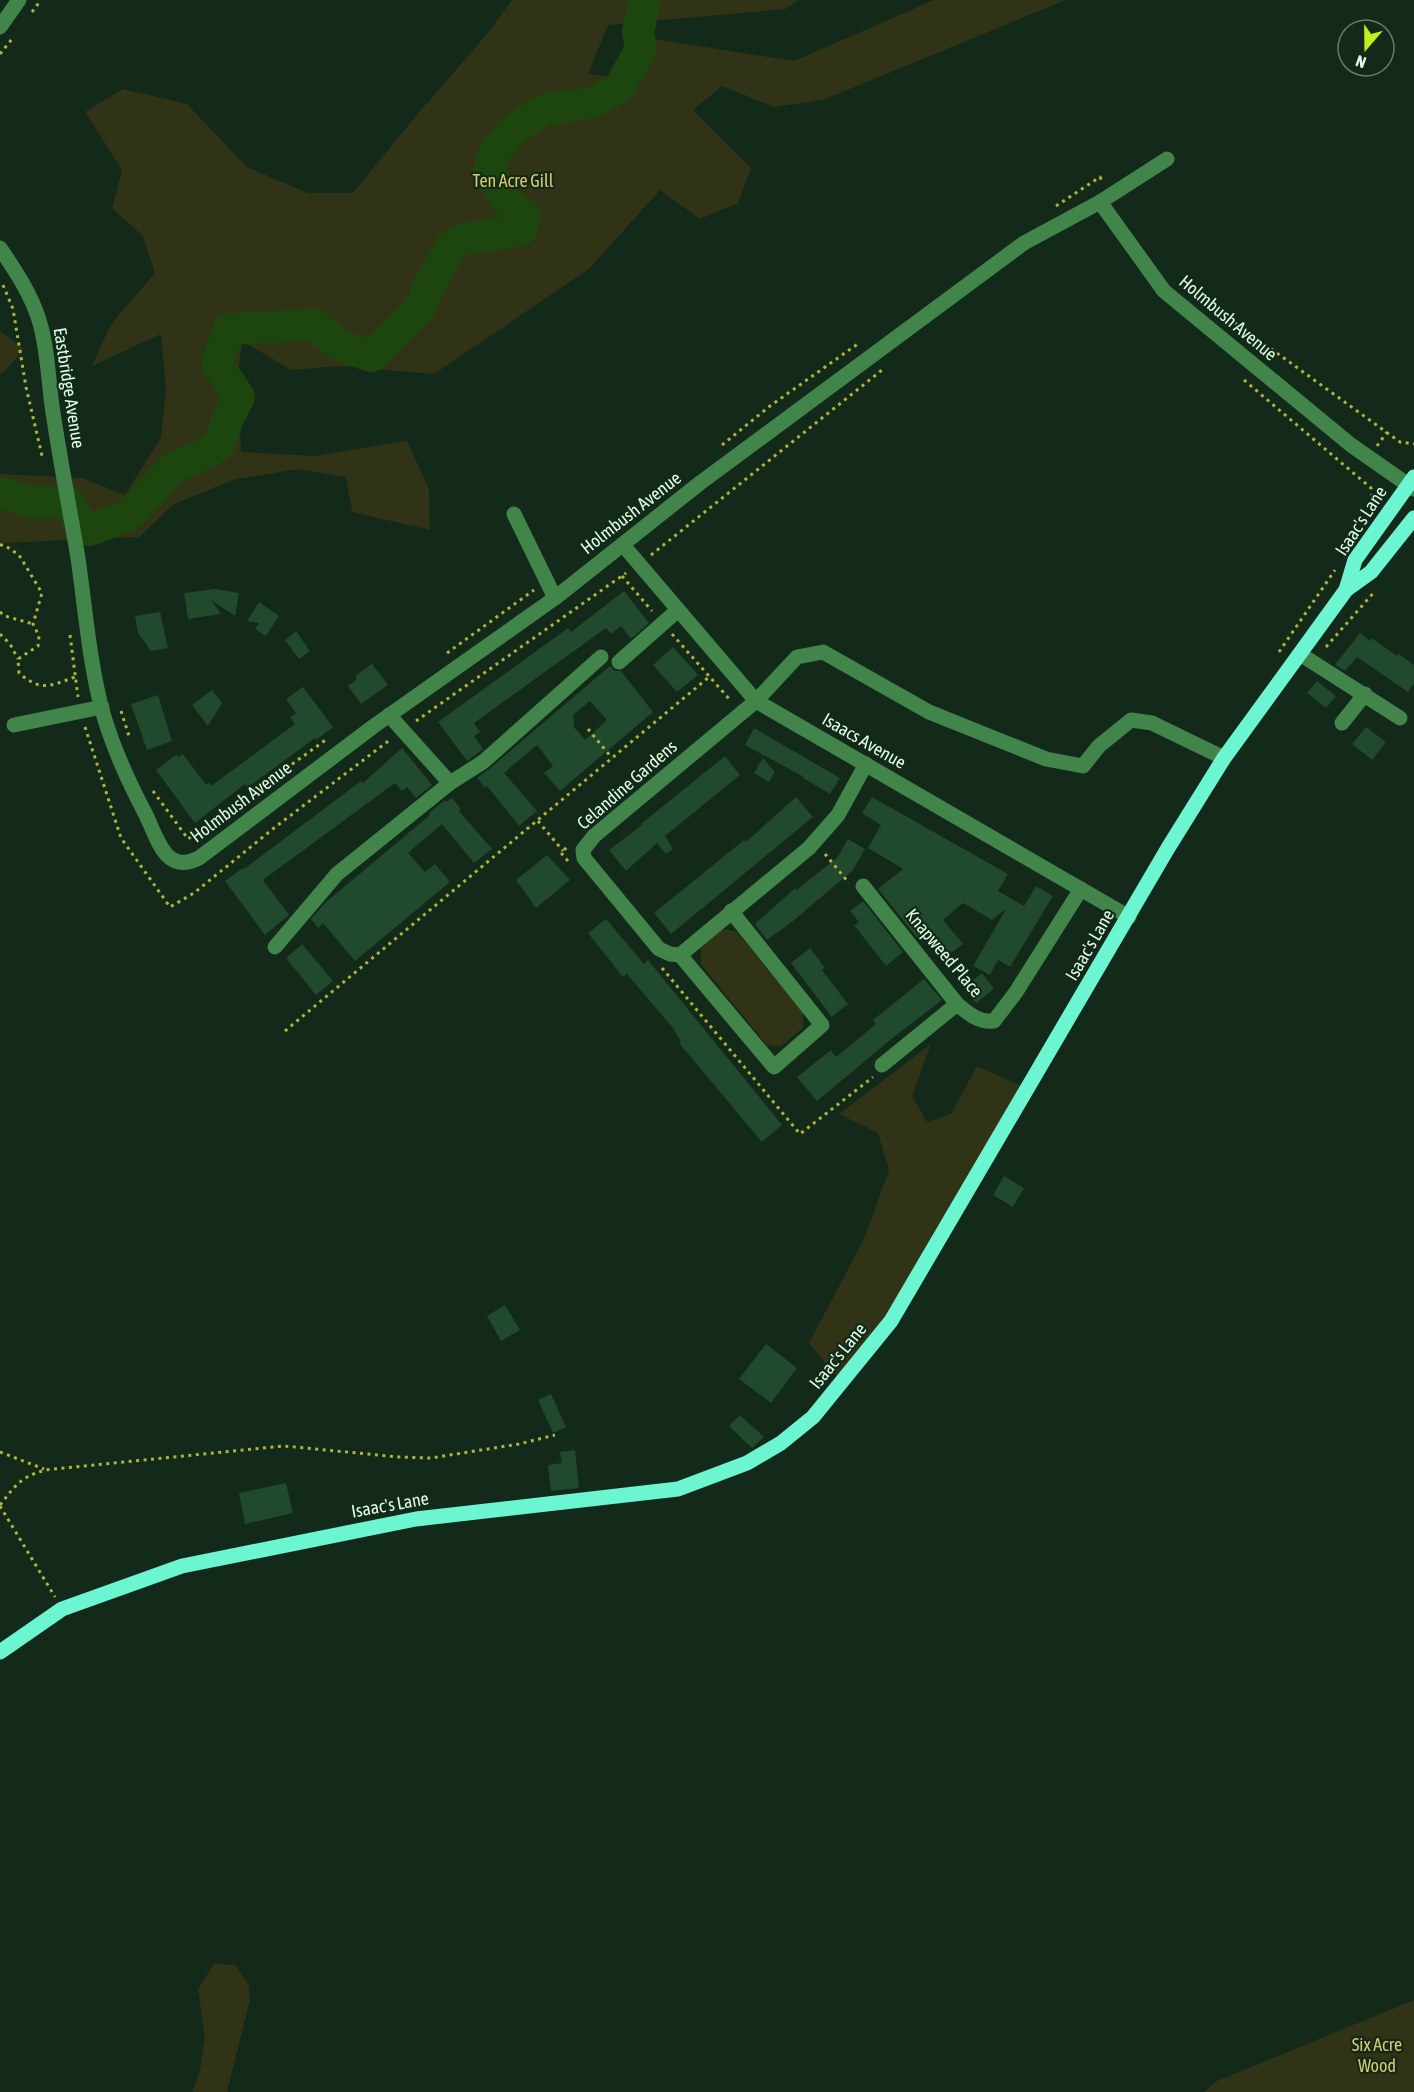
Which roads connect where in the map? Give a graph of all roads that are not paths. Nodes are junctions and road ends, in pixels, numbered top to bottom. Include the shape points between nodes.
1 (19, 0) edge
2 (0, 27) edge
3 (1167, 159) dead end
4 (1100, 202) junction
5 (0, 248) edge
6 (63, 472) joint
7 (1412, 484) edge
8 (513, 514) dead end
9 (1414, 518) edge
10 (623, 545) junction
11 (1346, 590) junction
12 (555, 598) junction
13 (678, 610) junction
14 (1300, 654) junction
15 (601, 657) dead end
16 (619, 662) dead end
17 (1365, 694) junction
18 (756, 701) junction
19 (102, 707) junction
20 (389, 715) junction
21 (1400, 718) dead end
22 (1342, 723) dead end
23 (14, 725) dead end
24 (1224, 758) junction
25 (866, 764) junction
26 (450, 783) junction
27 (863, 886) road end
28 (1081, 889) junction
29 (731, 911) junction
30 (1129, 917) junction
31 (275, 947) dead end
32 (680, 955) junction
33 (957, 1004) junction
34 (882, 1065) dead end
35 (0, 1652) edge

1 - 2 street
3 - 4 street
4 - 7 street, Holmbush Avenue via 1164,291 1351,445
4 - 10 street, Holmbush Avenue via 1024,243 700,483
5 - 6 street, Eastbridge Avenue via 39,319
6 - 19 street, Holmbush Avenue
7 - 11 main road, Isaac's Lane via 1355,560
8 - 12 street
9 - 11 main road, Isaac's Lane via 1371,572
10 - 12 street, Holmbush Avenue
10 - 13 street, Isaacs Avenue
11 - 14 main road, Isaac's Lane
12 - 20 street, Holmbush Avenue
13 - 16 street
13 - 18 street, Isaacs Avenue
14 - 17 street
14 - 24 main road, Isaac's Lane
15 - 26 street via 483,762
17 - 21 street
17 - 22 street
18 - 24 street via 797,657 823,652 929,712 1046,759 1083,766 1099,746 1131,720 1152,723
18 - 25 street, Isaacs Avenue
18 - 32 street, Celandine Gardens via 603,828 583,850 588,865 658,950
19 - 20 street, Holmbush Avenue via 127,777 162,848 174,862 183,864 200,858
19 - 23 street
20 - 26 street
24 - 30 main road, Isaac's Lane
25 - 28 street, Isaacs Avenue
25 - 29 street via 838,815 809,848
26 - 31 street via 338,874
27 - 33 street, Knapweed Place
28 - 30 street, Isaacs Avenue
28 - 33 street, Knapweed Place via 994,1021 971,1016
29 - 32 street
29 - 32 street, Celandine Gardens via 822,1025 774,1066
30 - 35 main road, Isaac's Lane via 891,1322 813,1416 781,1443 747,1463 678,1489 416,1519 182,1566 62,1609
33 - 34 street

